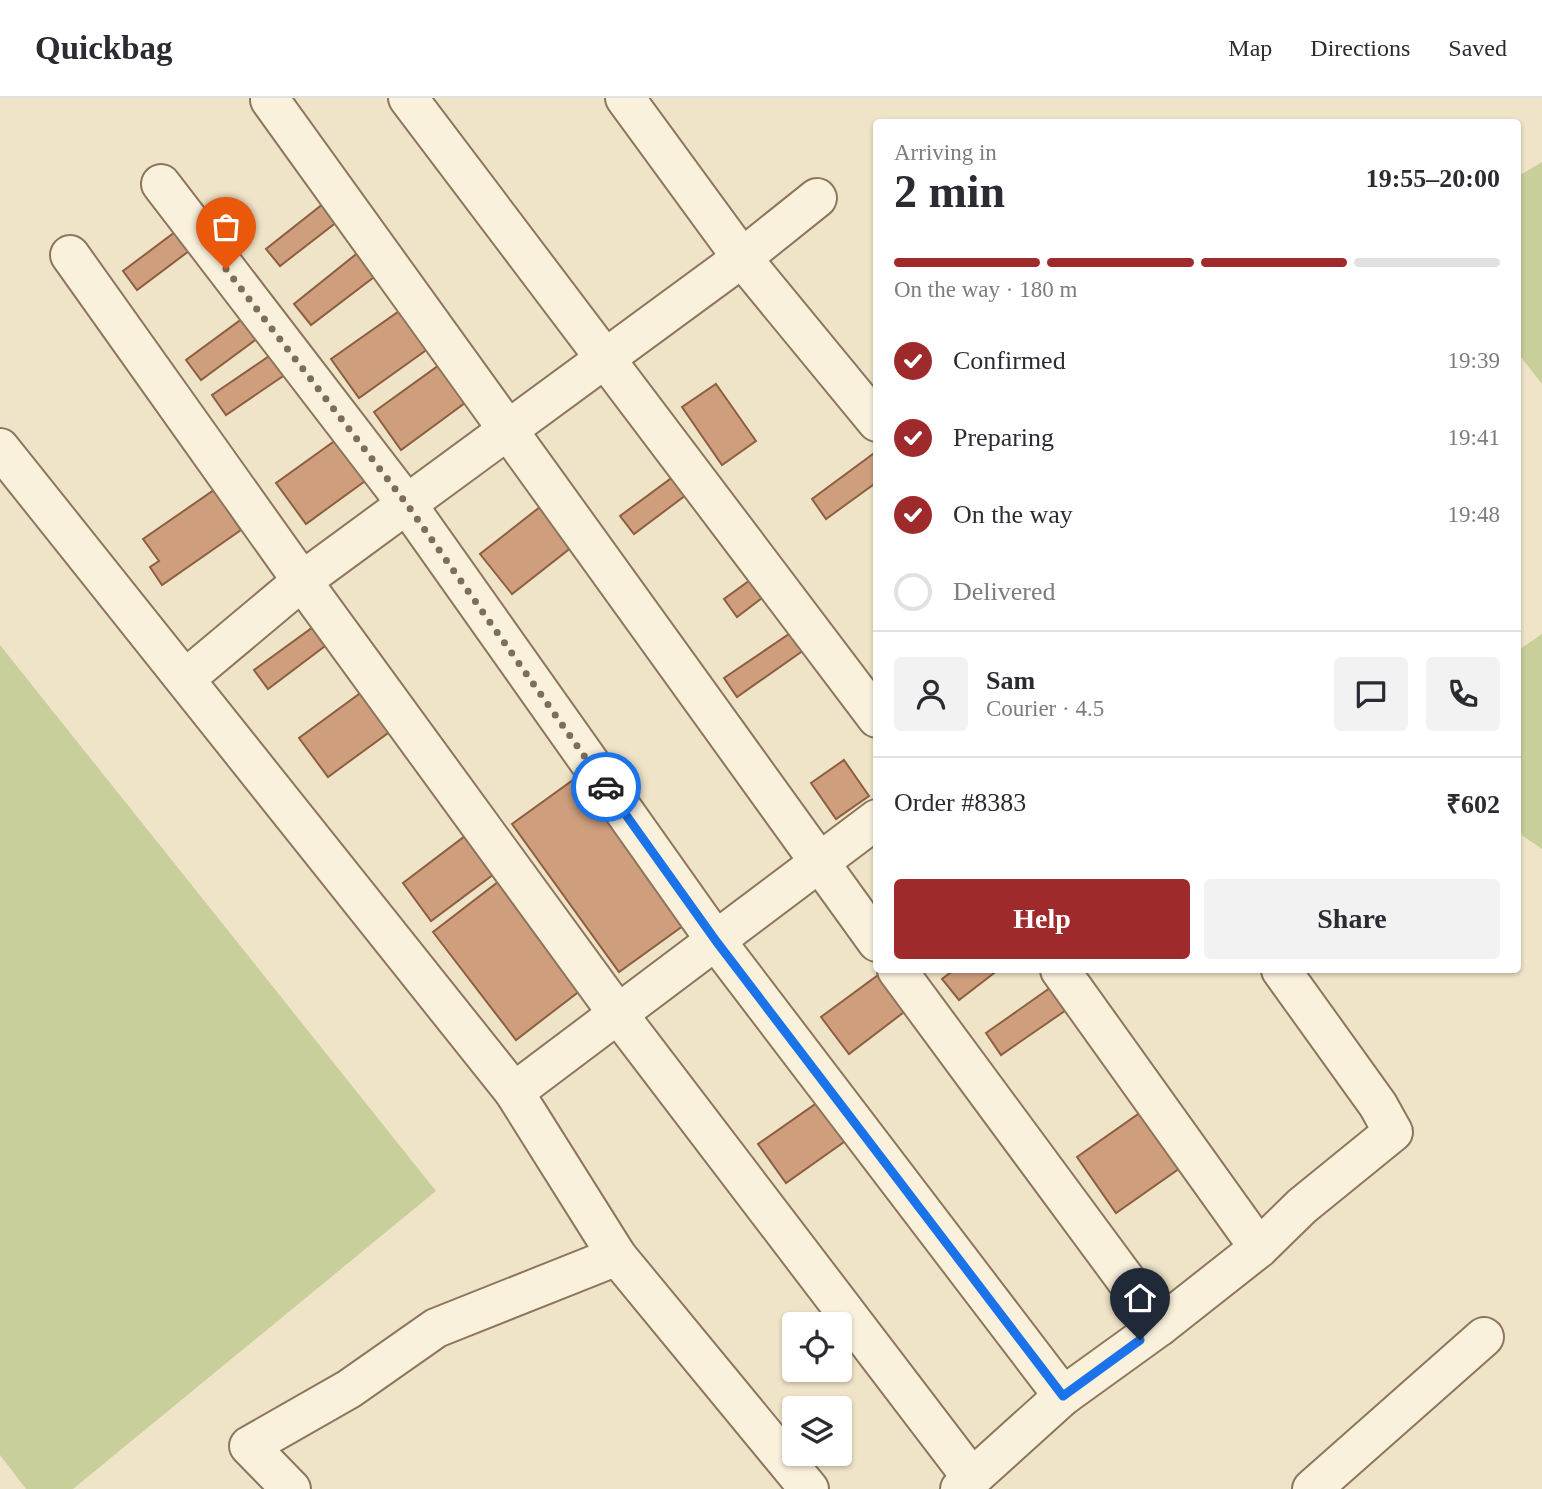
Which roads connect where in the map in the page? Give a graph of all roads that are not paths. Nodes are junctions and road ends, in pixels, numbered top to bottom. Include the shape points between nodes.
1 (408, 98) edge
2 (625, 98) edge
3 (270, 100) edge
4 (161, 184) dead end
5 (817, 198) dead end
6 (70, 254) dead end
7 (742, 258) junction
8 (606, 356) junction
9 (873, 417) edge
10 (509, 427) junction
11 (0, 448) edge
12 (406, 503) junction
13 (302, 581) junction
14 (185, 679) junction
15 (873, 713) edge
16 (873, 822) edge
17 (819, 863) junction
18 (873, 937) edge
19 (716, 941) junction
20 (899, 973) edge
21 (1062, 973) edge
22 (1283, 973) edge
23 (618, 1014) junction
24 (514, 1091) junction
25 (1259, 1248) junction
26 (617, 1256) junction
27 (1160, 1326) junction
28 (1484, 1338) dead end
29 (1063, 1396) junction
30 (966, 1484) edge
31 (291, 1489) edge
32 (809, 1489) edge
33 (1311, 1489) edge

1 - 8 street
2 - 7 street
3 - 10 street
4 - 12 street
5 - 7 street
6 - 13 street
7 - 8 street
7 - 9 street
8 - 10 street
8 - 15 street
10 - 12 street
10 - 17 street
11 - 14 street
12 - 13 street
12 - 19 street
13 - 14 street
13 - 23 street
14 - 24 street
16 - 17 street
17 - 18 street
17 - 19 street
19 - 23 street
19 - 29 street
20 - 27 street
21 - 25 street
22 - 25 street via 1393,1132 1302,1206
23 - 24 street
23 - 30 street
24 - 26 street
25 - 27 street
26 - 31 street via 436,1328 349,1389 249,1446
26 - 32 street
27 - 29 street
28 - 33 street
29 - 30 street

